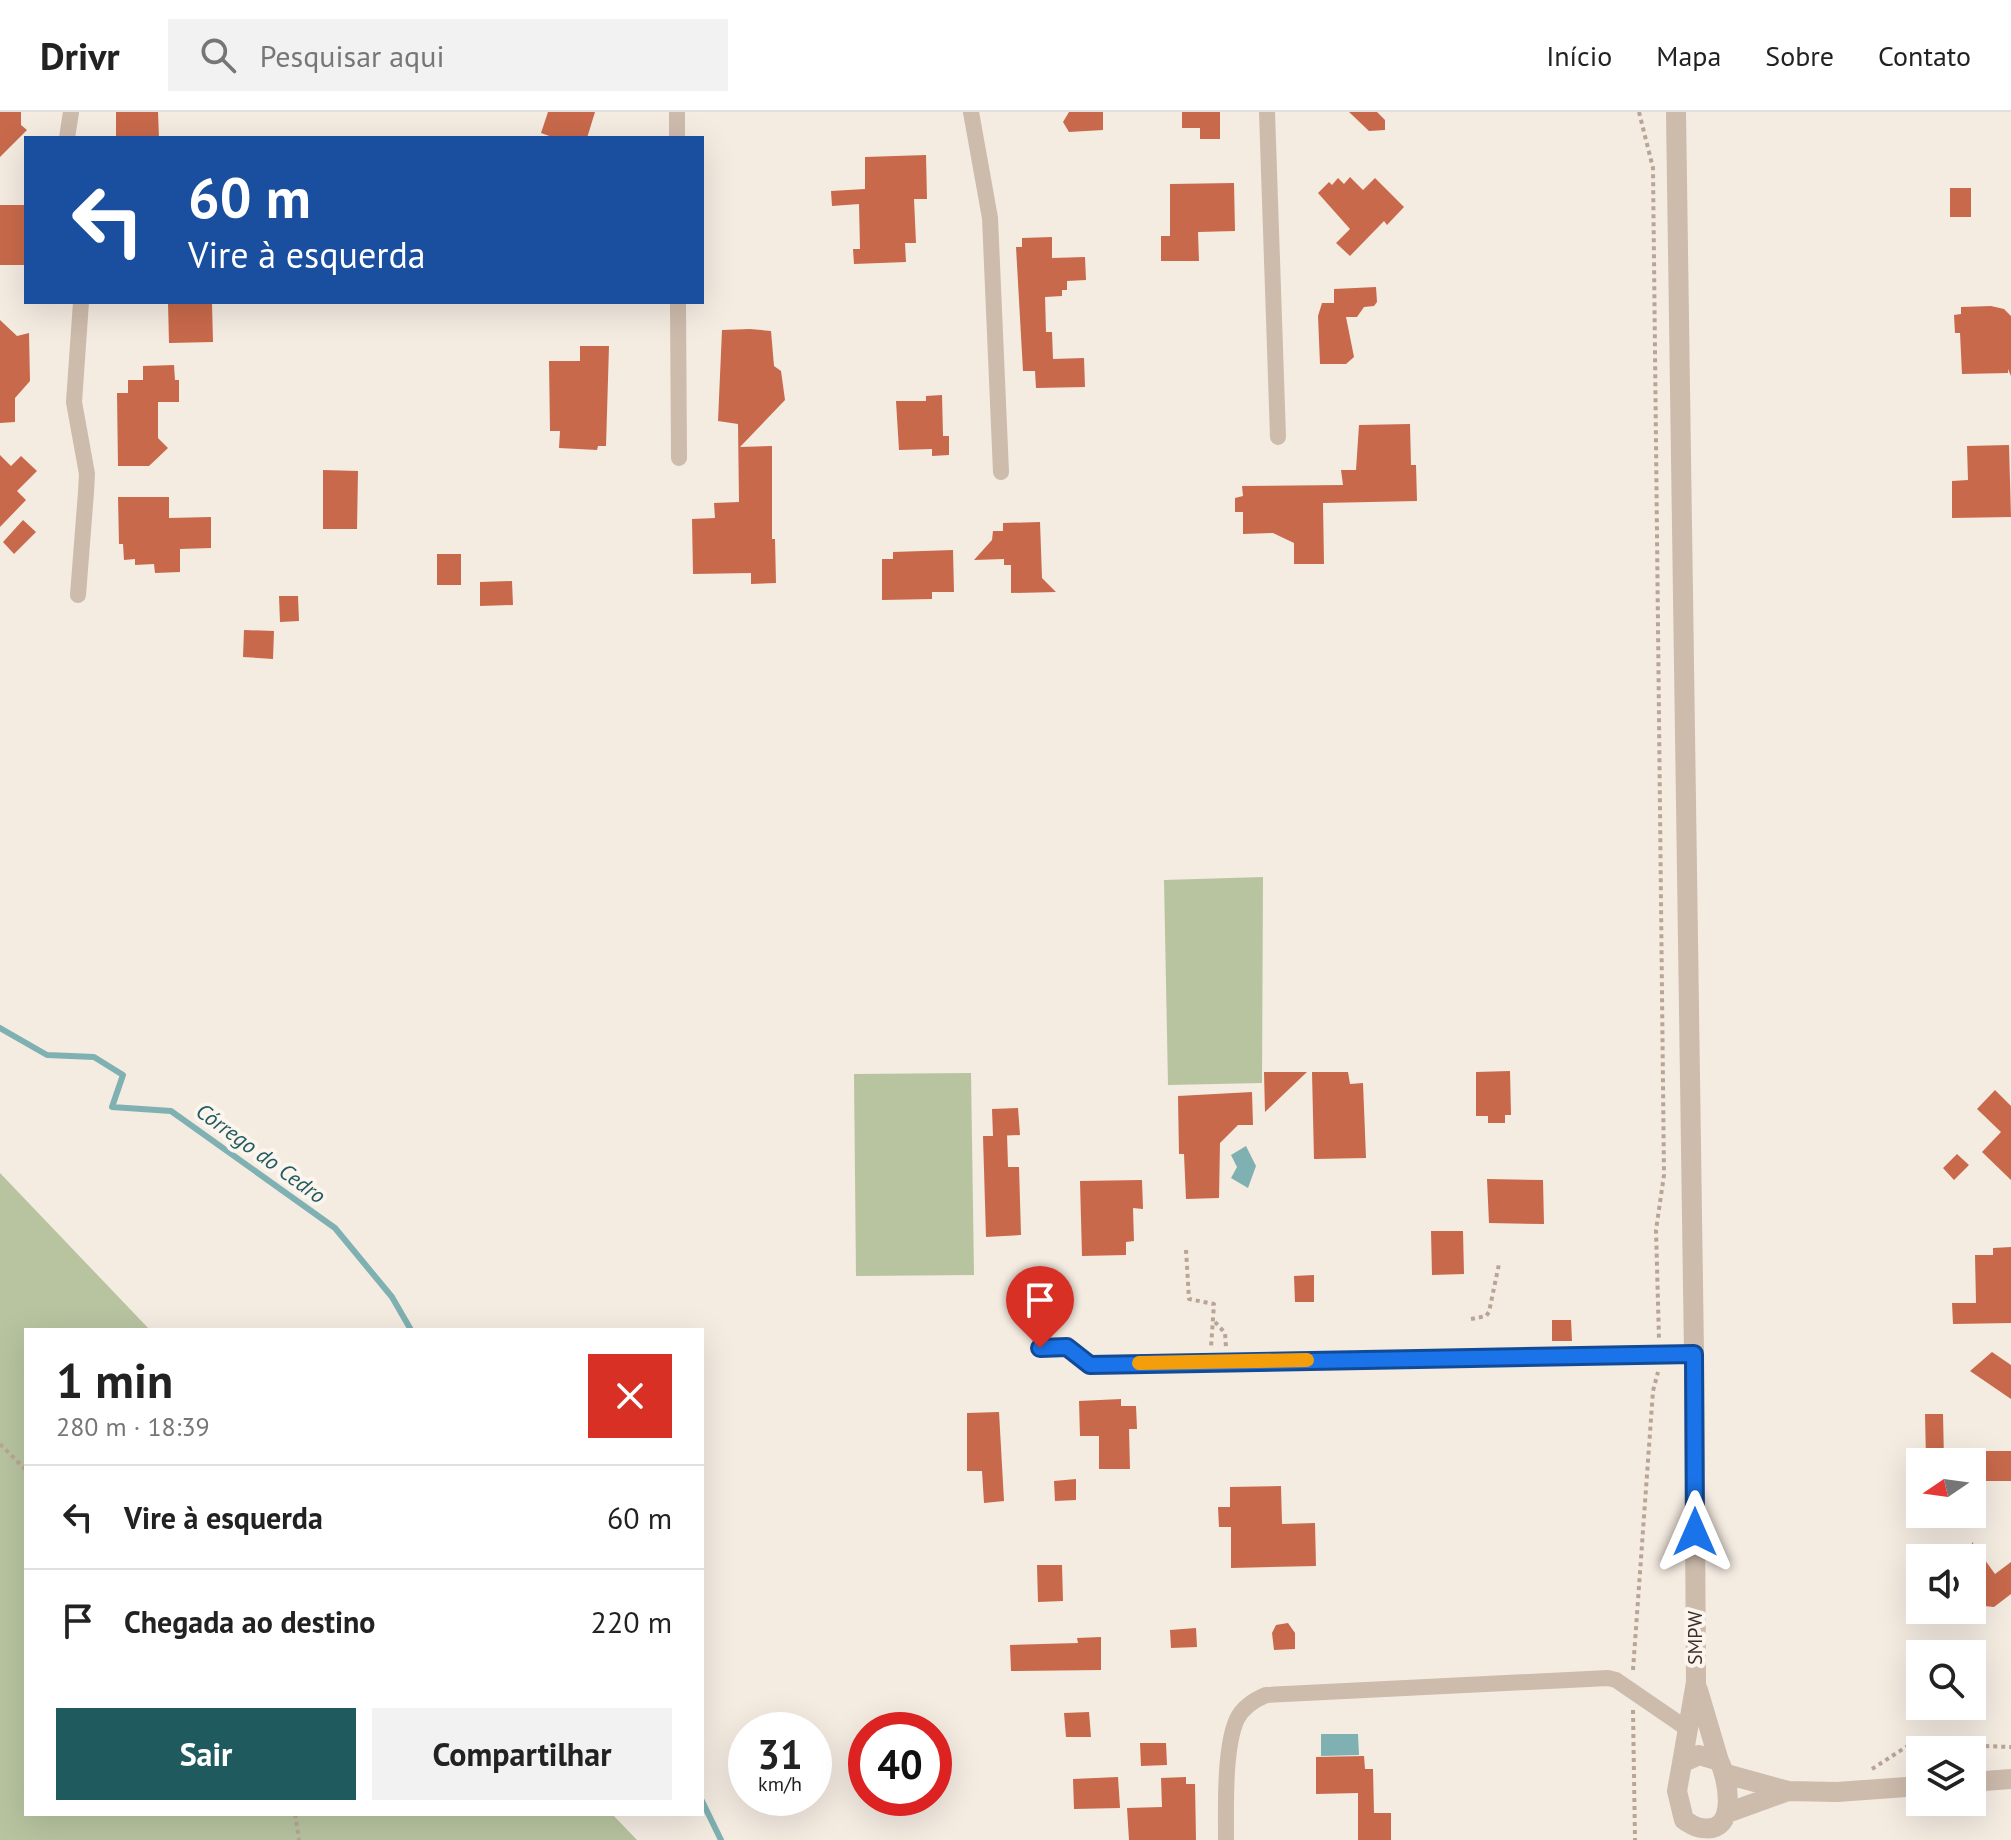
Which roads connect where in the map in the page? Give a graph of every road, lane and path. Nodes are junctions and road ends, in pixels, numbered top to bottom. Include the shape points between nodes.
1 (71, 112) edge
2 (677, 112) edge
3 (971, 112) edge
4 (1267, 112) edge
5 (1639, 112) edge
6 (1676, 112) edge
7 (67, 136) edge
8 (677, 136) edge
9 (81, 304) edge
10 (678, 304) edge
11 (1278, 437) dead end
12 (679, 458) dead end
13 (1001, 472) dead end
14 (78, 595) dead end
15 (1186, 1250) dead end
16 (1499, 1264) dead end
17 (1471, 1319) dead end
18 (1215, 1322) junction
19 (1040, 1348) dead end
20 (1694, 1354) junction
21 (1659, 1355) junction
22 (1218, 1362) junction
23 (0, 1444) edge
24 (24, 1468) edge
25 (1696, 1682) junction
26 (1632, 1692) junction
27 (1689, 1730) junction
28 (2011, 1747) edge
29 (1682, 1763) junction
30 (1722, 1767) junction
31 (1871, 1770) dead end
32 (2011, 1779) edge
33 (1986, 1781) edge
34 (1906, 1787) edge
35 (1788, 1791) junction
36 (295, 1816) edge
37 (1719, 1826) edge
38 (1686, 1830) edge
39 (299, 1840) edge
40 (1226, 1840) edge
41 (1635, 1840) edge

1 - 7 street
2 - 8 street
3 - 13 street via 990,218
4 - 11 street
5 - 21 path via 1653,168 1664,1175 1656,1230
6 - 20 street, SMPW
9 - 14 street via 74,402 87,483
10 - 12 street
15 - 18 path via 1189,1299 1214,1304
16 - 17 path via 1489,1312
18 - 22 path via 1211,1333
18 - 22 path via 1225,1333
19 - 22 street via 1067,1347 1090,1365
20 - 21 street
20 - 25 street, SMPW
21 - 22 street
21 - 26 path
23 - 24 path
25 - 27 street, SMPW
25 - 30 street, SMPW
26 - 27 street
26 - 40 street via 1608,1678 1266,1695 1236,1720
26 - 41 path
27 - 29 street, SMPW
28 - 31 path via 1906,1747
29 - 30 street via 1699,1755
29 - 38 street, SMPW via 1677,1791
30 - 35 street
30 - 37 street, SMPW
32 - 33 street
34 - 35 street
35 - 37 street
36 - 39 path
37 - 38 street

